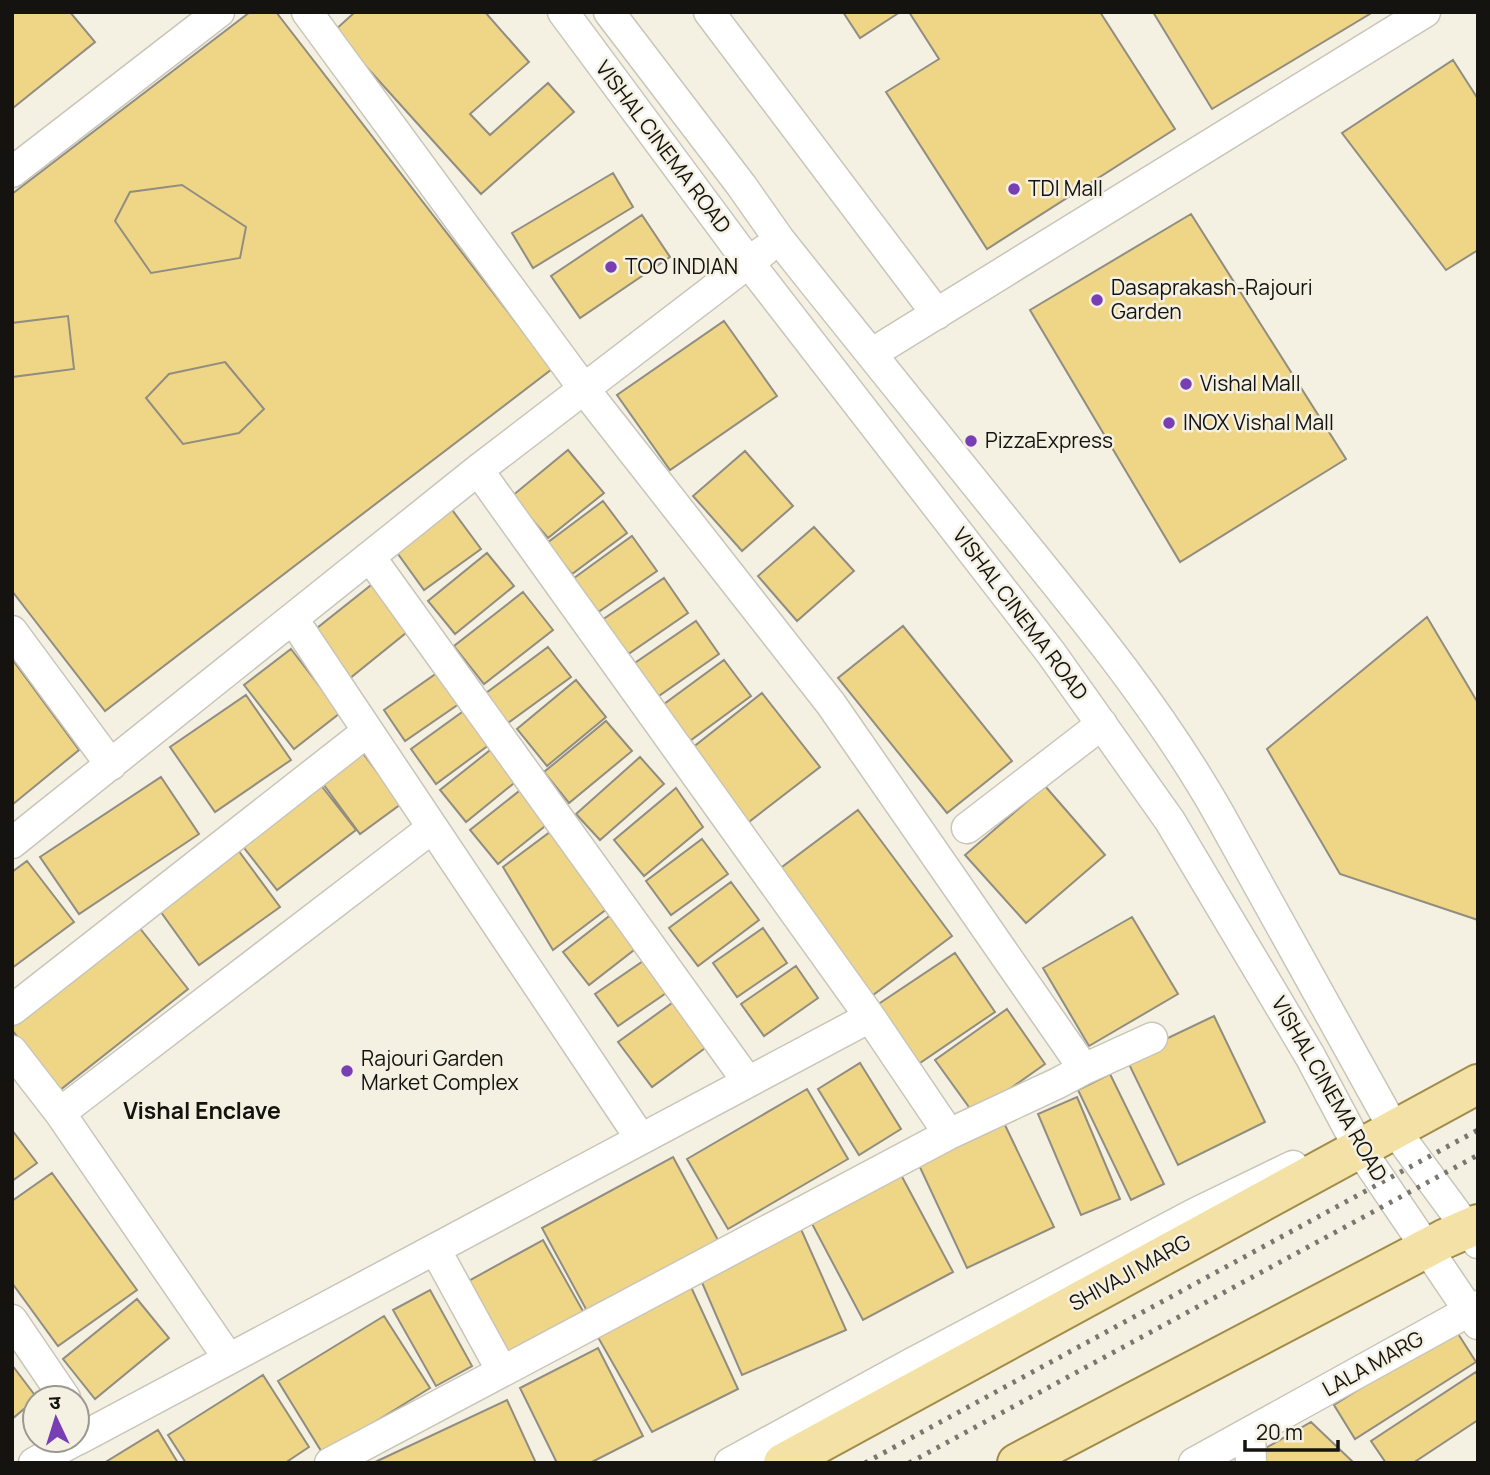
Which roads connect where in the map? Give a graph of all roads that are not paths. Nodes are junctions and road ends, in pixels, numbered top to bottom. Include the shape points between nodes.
1 (219, 12) edge
2 (307, 12) edge
3 (563, 12) edge
4 (610, 12) edge
5 (709, 12) edge
6 (1425, 12) edge
7 (12, 172) edge
8 (779, 239) junction
9 (749, 263) junction
10 (937, 314) junction
11 (871, 354) junction
12 (584, 389) junction
13 (478, 470) junction
14 (370, 557) junction
15 (292, 619) junction
16 (1091, 626) junction
17 (12, 631) edge
18 (1051, 653) junction
19 (1102, 724) junction
20 (368, 731) junction
21 (111, 765) junction
22 (432, 828) junction
23 (967, 828) dead end
24 (12, 843) edge
25 (12, 1010) edge
26 (870, 1017) junction
27 (1152, 1038) dead end
28 (12, 1051) edge
29 (1084, 1069) junction
30 (748, 1082) junction
31 (1478, 1084) edge
32 (60, 1113) junction
33 (1394, 1129) junction
34 (949, 1134) junction
35 (641, 1139) junction
36 (1359, 1148) junction
37 (1474, 1232) edge
38 (435, 1248) junction
39 (1428, 1249) junction
40 (1475, 1313) edge
41 (12, 1320) edge
42 (229, 1359) junction
43 (502, 1371) junction
44 (55, 1384) edge
45 (91, 1427) edge
46 (1250, 1432) junction
47 (330, 1463) edge
48 (730, 1463) edge
49 (783, 1463) edge
50 (1017, 1463) edge
51 (1194, 1463) edge
52 (1251, 1463) edge

1 - 7 street
2 - 12 street
3 - 9 street, VISHAL CINEMA ROAD
4 - 8 street, VISHAL CINEMA ROAD
5 - 10 street
6 - 10 street
8 - 9 street
8 - 11 street, VISHAL CINEMA ROAD
9 - 12 street
9 - 18 street, VISHAL CINEMA ROAD
10 - 11 street
11 - 16 street, VISHAL CINEMA ROAD
12 - 13 street
12 - 29 street via 831,704
13 - 14 street
13 - 26 street
14 - 15 street
14 - 30 street
15 - 20 street
15 - 21 street
16 - 18 street
16 - 33 street, VISHAL CINEMA ROAD via 1189,761
17 - 21 street
18 - 19 street, VISHAL CINEMA ROAD
19 - 23 street
19 - 36 street, VISHAL CINEMA ROAD via 1170,821 1310,1056
20 - 22 street
20 - 25 street
21 - 24 street
22 - 32 street
22 - 35 street
26 - 30 street
26 - 34 street
27 - 29 street
28 - 32 street
29 - 34 street
30 - 35 street
31 - 33 main road, SHIVAJI MARG
32 - 42 street
33 - 36 main road, SHIVAJI MARG
33 - 37 street, VISHAL CINEMA ROAD
34 - 43 street
35 - 38 street
36 - 39 street, VISHAL CINEMA ROAD
36 - 48 street via 1308,1160 1260,1181
36 - 49 main road, SHIVAJI MARG
37 - 39 main road via 1444,1239
38 - 42 street
38 - 43 street
39 - 40 street, VISHAL CINEMA ROAD
39 - 50 main road
40 - 46 street, LALA MARG
41 - 44 street
42 - 45 street
43 - 47 street
46 - 51 street, LALA MARG
46 - 52 street

